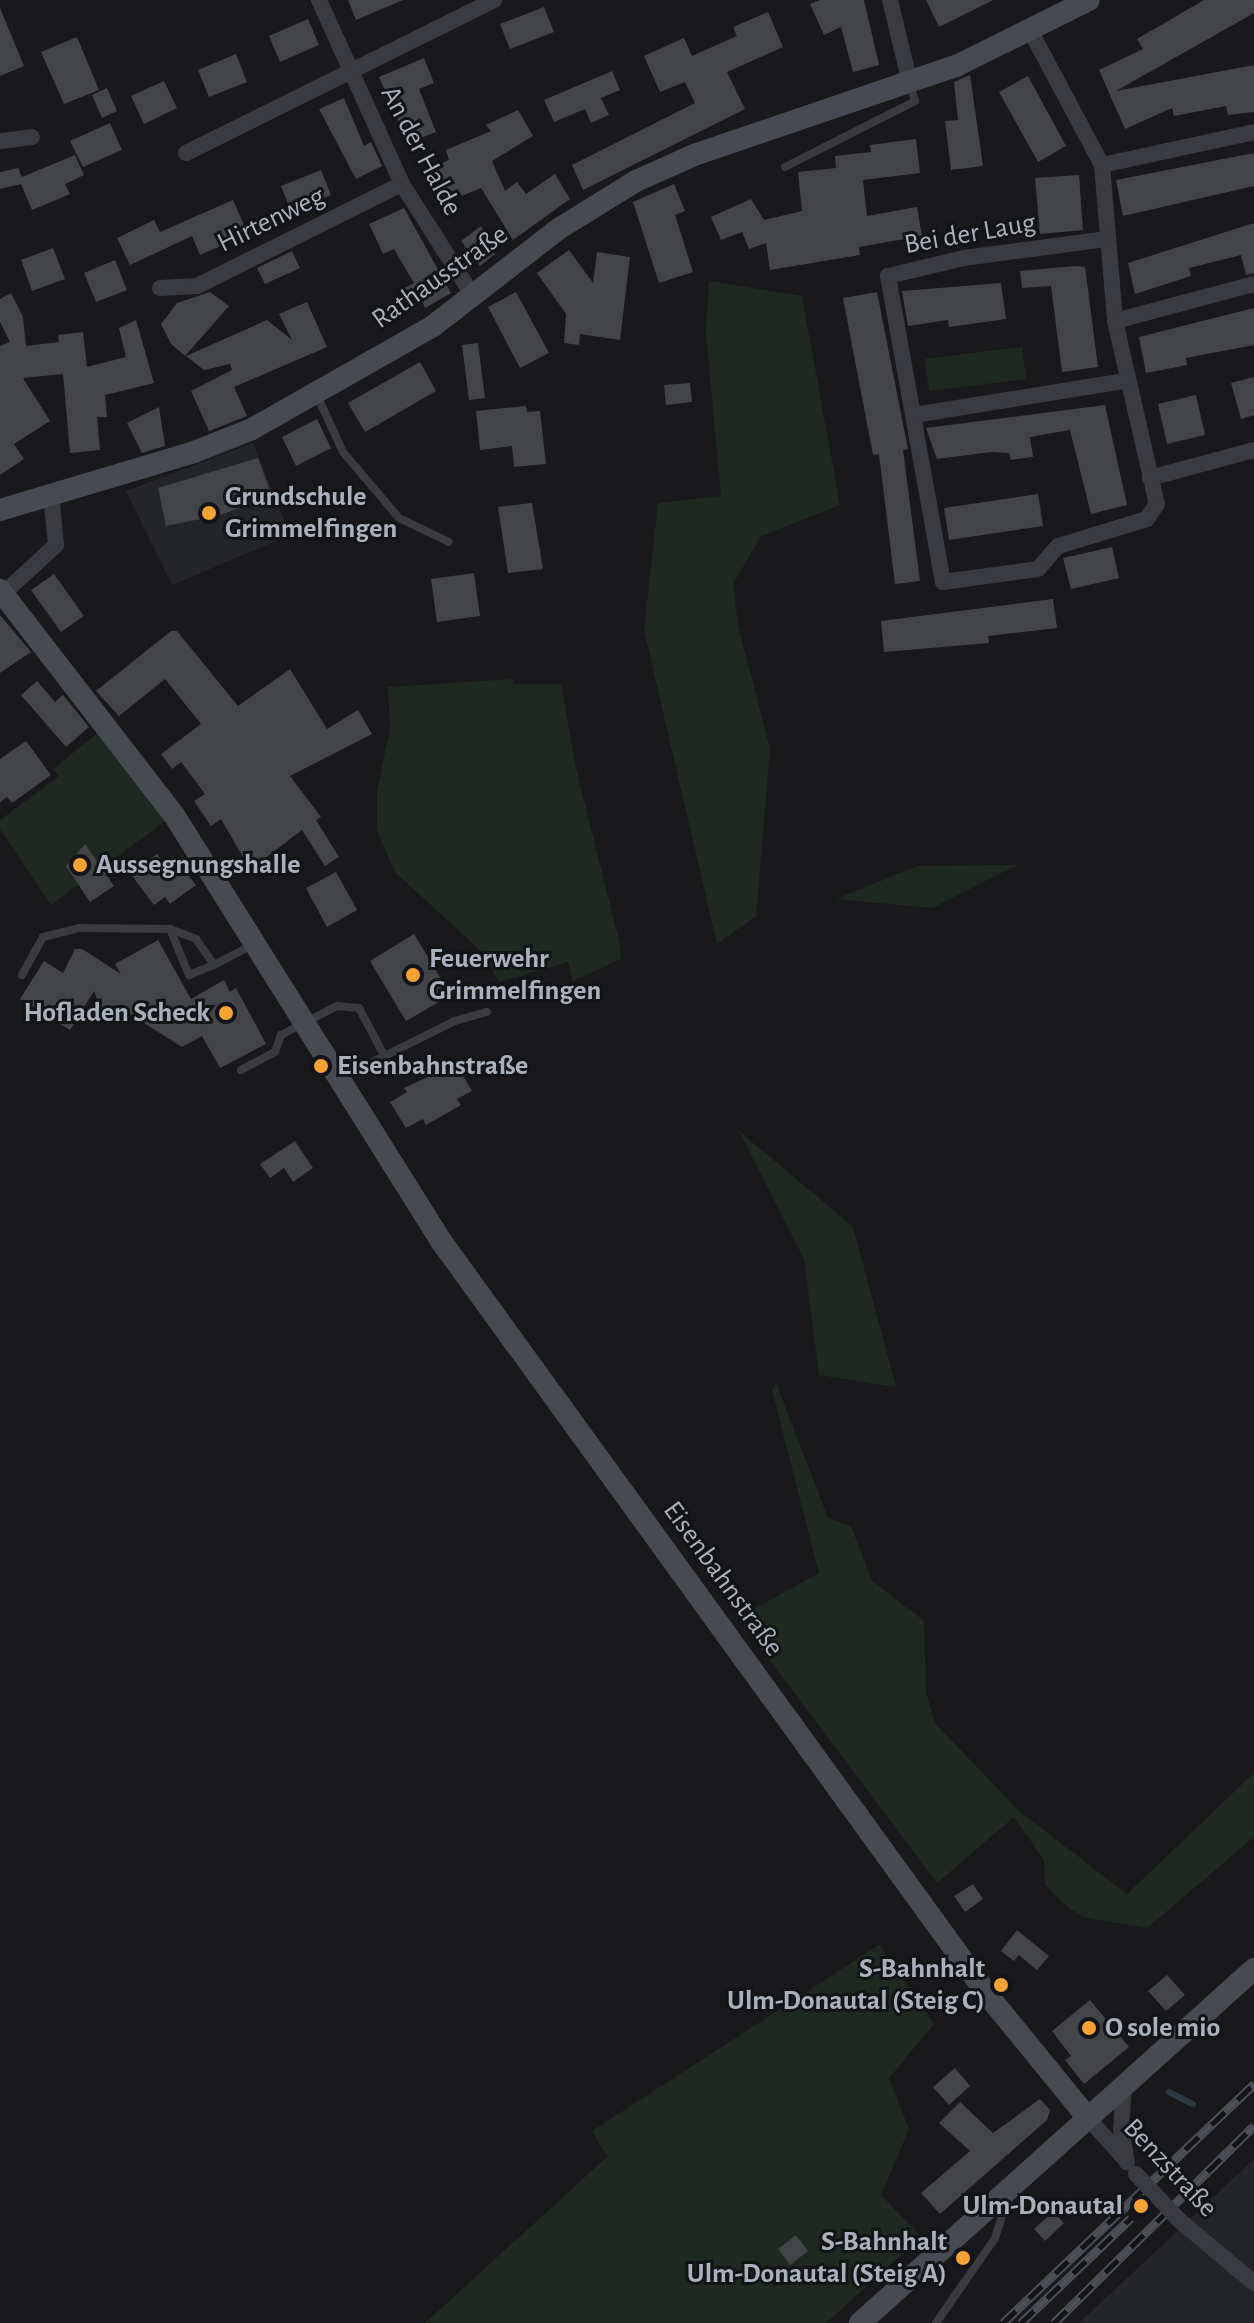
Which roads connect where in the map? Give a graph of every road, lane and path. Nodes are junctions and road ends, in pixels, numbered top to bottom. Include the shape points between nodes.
1 (319, 0) edge
2 (494, 0) edge
3 (890, 0) edge
4 (1089, 0) edge
5 (1031, 32) junction
6 (350, 70) junction
7 (910, 83) junction
8 (1254, 132) edge
9 (32, 137) dead end
10 (0, 141) edge
11 (186, 153) dead end
12 (1102, 165) junction
13 (785, 167) dead end
14 (402, 184) junction
15 (1106, 239) junction
16 (1254, 284) edge
17 (160, 288) dead end
18 (473, 296) junction
19 (1115, 321) junction
20 (1125, 381) junction
21 (316, 392) junction
22 (914, 415) junction
23 (1254, 450) edge
24 (1150, 478) junction
25 (51, 493) junction
26 (0, 510) edge
27 (449, 542) dead end
28 (1, 592) edge
29 (170, 929) junction
30 (255, 944) junction
31 (214, 965) junction
32 (22, 975) dead end
33 (487, 1012) dead end
34 (304, 1023) junction
35 (384, 1055) junction
36 (241, 1070) dead end
37 (339, 1078) junction
38 (1254, 1969) edge
39 (1124, 2085) junction
40 (1087, 2117) junction
41 (1132, 2168) junction
42 (1011, 2189) junction
43 (1254, 2283) edge
44 (860, 2323) edge
45 (936, 2323) edge

1 - 6 street, An der Halde
2 - 6 street
3 - 7 street
4 - 5 street, Rathausstraße
5 - 7 street, Rathausstraße
5 - 12 street, Bei der Laug
6 - 11 street, An der Halde
6 - 14 street, An der Halde
7 - 13 lane via 915,101
7 - 18 street, Rathausstraße via 694,155 636,181 560,228
8 - 12 street
9 - 10 street
12 - 15 street, Bei der Laug
14 - 17 street, Hirtenweg via 197,286
14 - 18 street, An der Halde
15 - 19 street, Bei der Laug
15 - 22 street, Bei der Laug via 976,256 888,276
16 - 19 street
18 - 21 street, Rathausstraße via 433,326
19 - 20 street, Bei der Laug
20 - 22 street
20 - 24 street, Bei der Laug
21 - 25 street, Rathausstraße via 252,429 194,452
21 - 27 lane via 343,452 399,518
22 - 24 street, Bei der Laug via 943,582 1038,569 1058,546 1147,519 1157,504
23 - 24 street
25 - 26 street, Rathausstraße
25 - 28 street via 56,545
28 - 30 street, Eisenbahnstraße via 174,815
29 - 31 lane via 196,939
29 - 31 lane via 189,975
29 - 32 lane via 80,928 43,937
30 - 31 lane
30 - 34 street, Eisenbahnstraße
33 - 35 lane via 455,1021
34 - 35 lane via 337,1006 359,1008
34 - 36 lane via 281,1035 275,1052
34 - 37 street, Eisenbahnstraße
35 - 37 lane
37 - 40 street, Eisenbahnstraße via 441,1241 980,1986
38 - 39 street
39 - 40 street
39 - 41 street via 1121,2129
40 - 41 street, Benzstraße
40 - 42 street
41 - 43 street, Benzstraße, bridge via 1179,2220
42 - 44 street
42 - 45 lane via 995,2238

